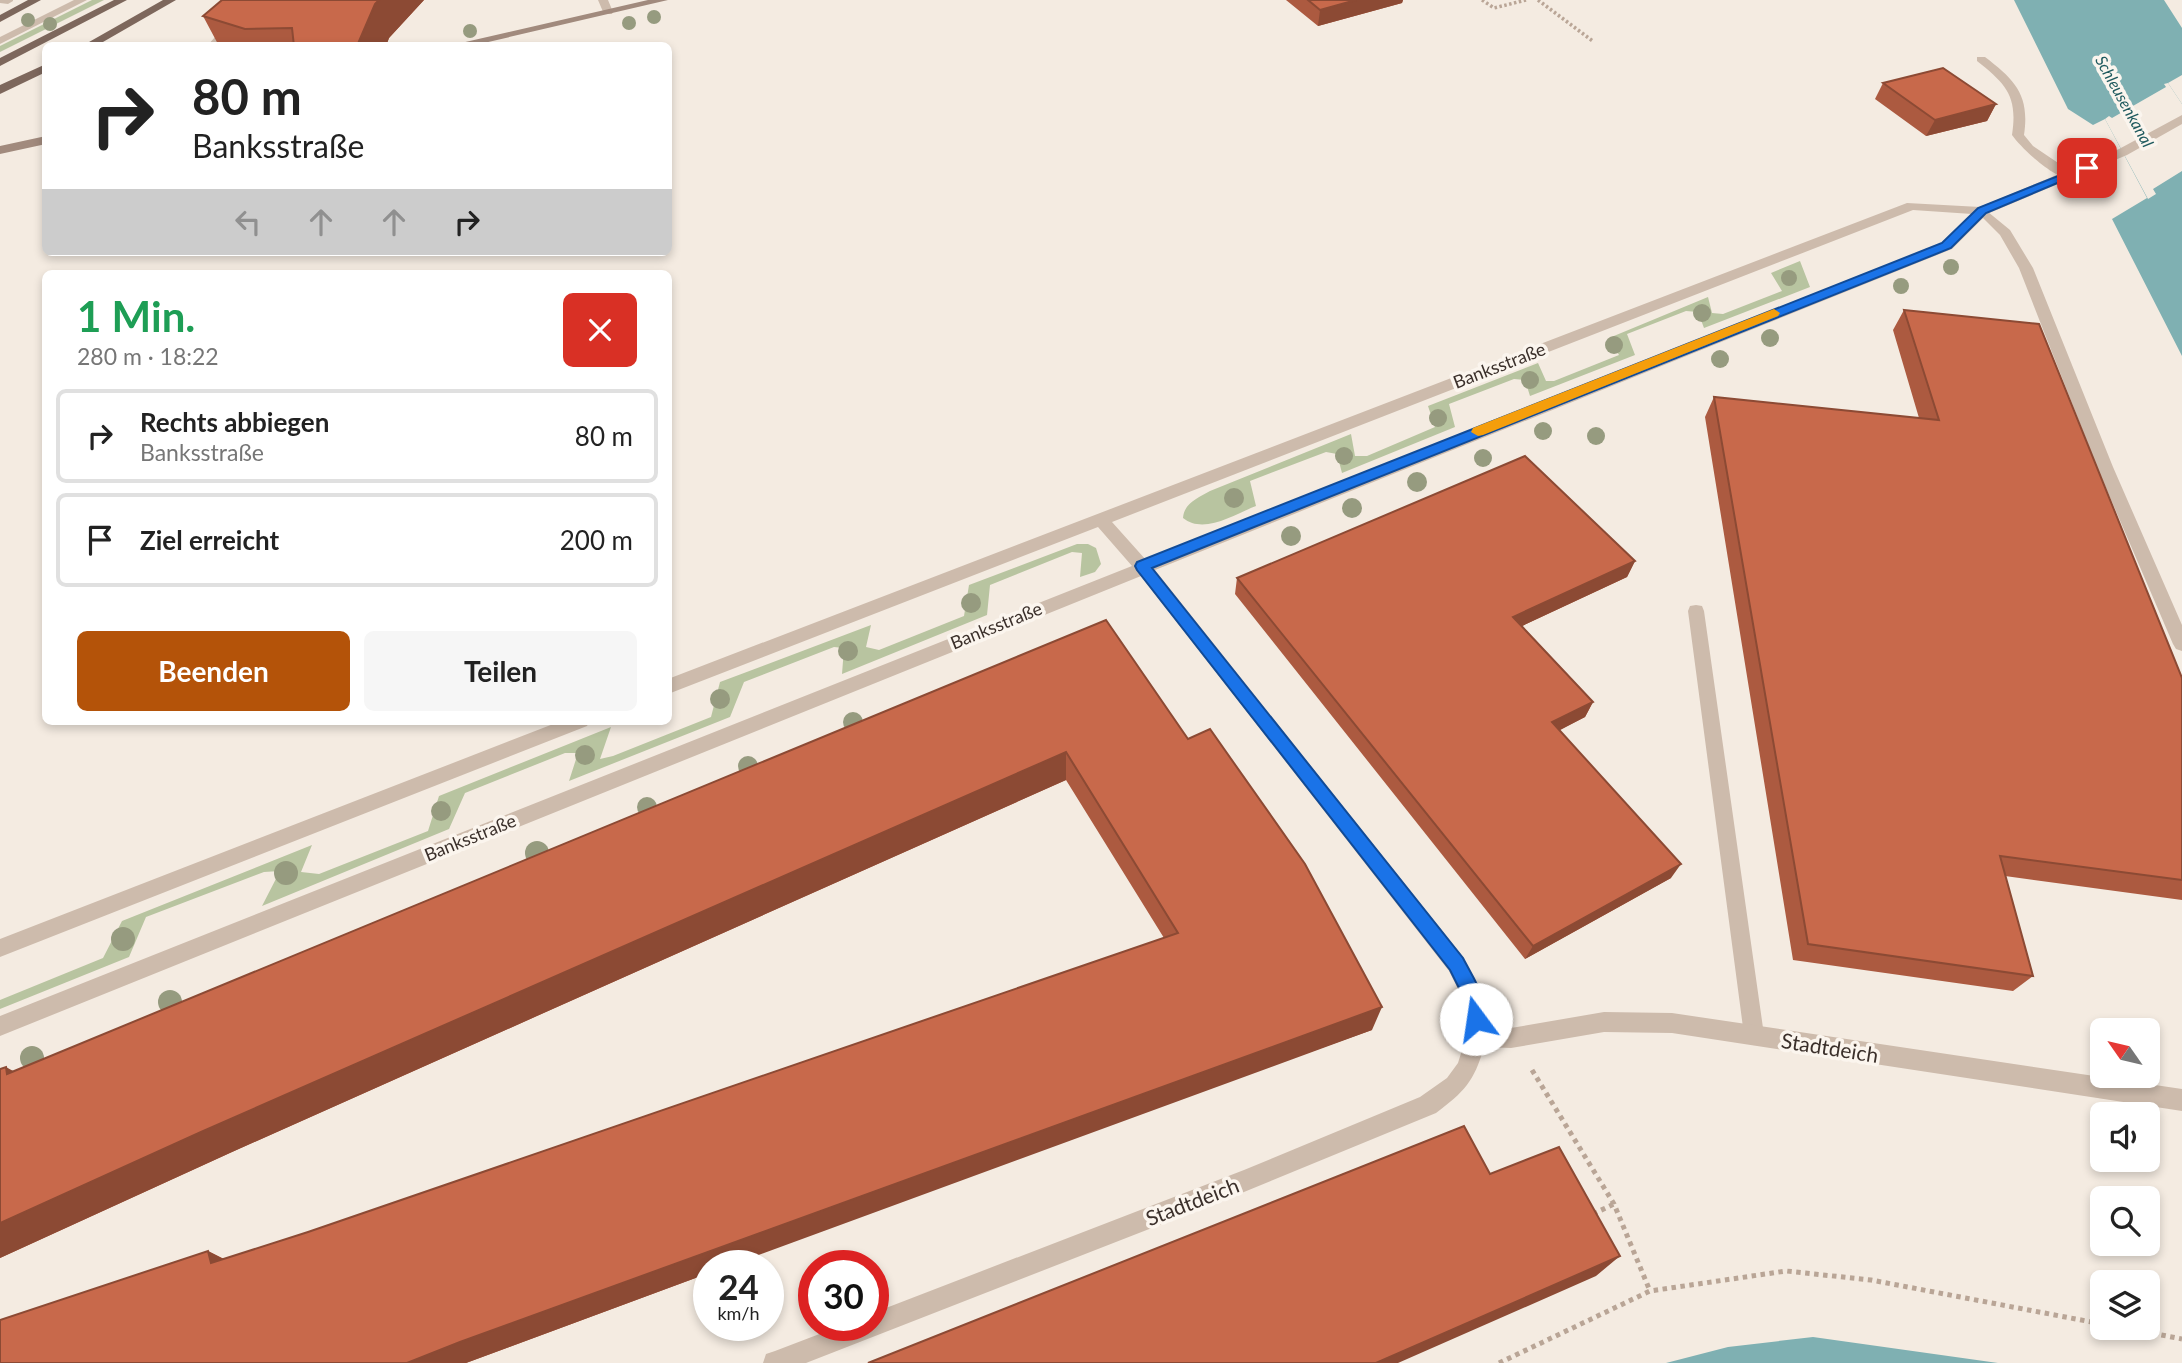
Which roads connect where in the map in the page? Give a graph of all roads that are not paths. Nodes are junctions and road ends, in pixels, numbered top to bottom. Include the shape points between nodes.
1 (36, 0) edge
2 (82, 0) edge
3 (122, 0) edge
4 (171, 0) edge
5 (254, 0) edge
6 (603, 0) edge
7 (663, 0) edge
8 (608, 12) junction
9 (0, 19) edge
10 (0, 41) edge
11 (94, 42) edge
12 (216, 42) edge
13 (471, 42) edge
14 (1980, 59) dead end
15 (0, 63) edge
16 (42, 69) edge
17 (0, 90) edge
18 (2182, 119) edge
19 (42, 141) edge
20 (0, 150) edge
21 (2069, 176) junction
22 (1982, 211) junction
23 (1099, 518) junction
24 (1142, 566) junction
25 (1696, 611) dead end
26 (2182, 644) edge
27 (672, 685) edge
28 (571, 725) edge
29 (0, 948) edge
30 (0, 1026) edge
31 (1754, 1035) junction
32 (1476, 1037) junction
33 (2182, 1100) edge
34 (889, 1319) edge
35 (832, 1341) edge
36 (775, 1363) edge

1 - 9 main road
2 - 10 street
3 - 15 main road
4 - 11 main road
5 - 12 street
6 - 8 street
7 - 8 main road
8 - 13 main road
14 - 21 street via 2017,93 2022,117 2018,135 2029,149
16 - 17 main road
18 - 21 street, Banksstraße
19 - 20 main road
21 - 22 street, Banksstraße
22 - 23 street, Banksstraße via 1912,206
22 - 24 street, Banksstraße via 1947,246
22 - 26 street via 2005,233 2026,268
23 - 24 street, Stadtdeich
23 - 27 street, Banksstraße
24 - 30 street, Banksstraße
24 - 32 street, Stadtdeich via 1456,964 1475,1002
25 - 31 street
28 - 29 street
31 - 32 street, Stadtdeich via 1672,1023 1604,1022 1511,1038
31 - 33 street, Stadtdeich
32 - 34 street, Stadtdeich via 1467,1068 1428,1105
35 - 36 street, Stadtdeich

